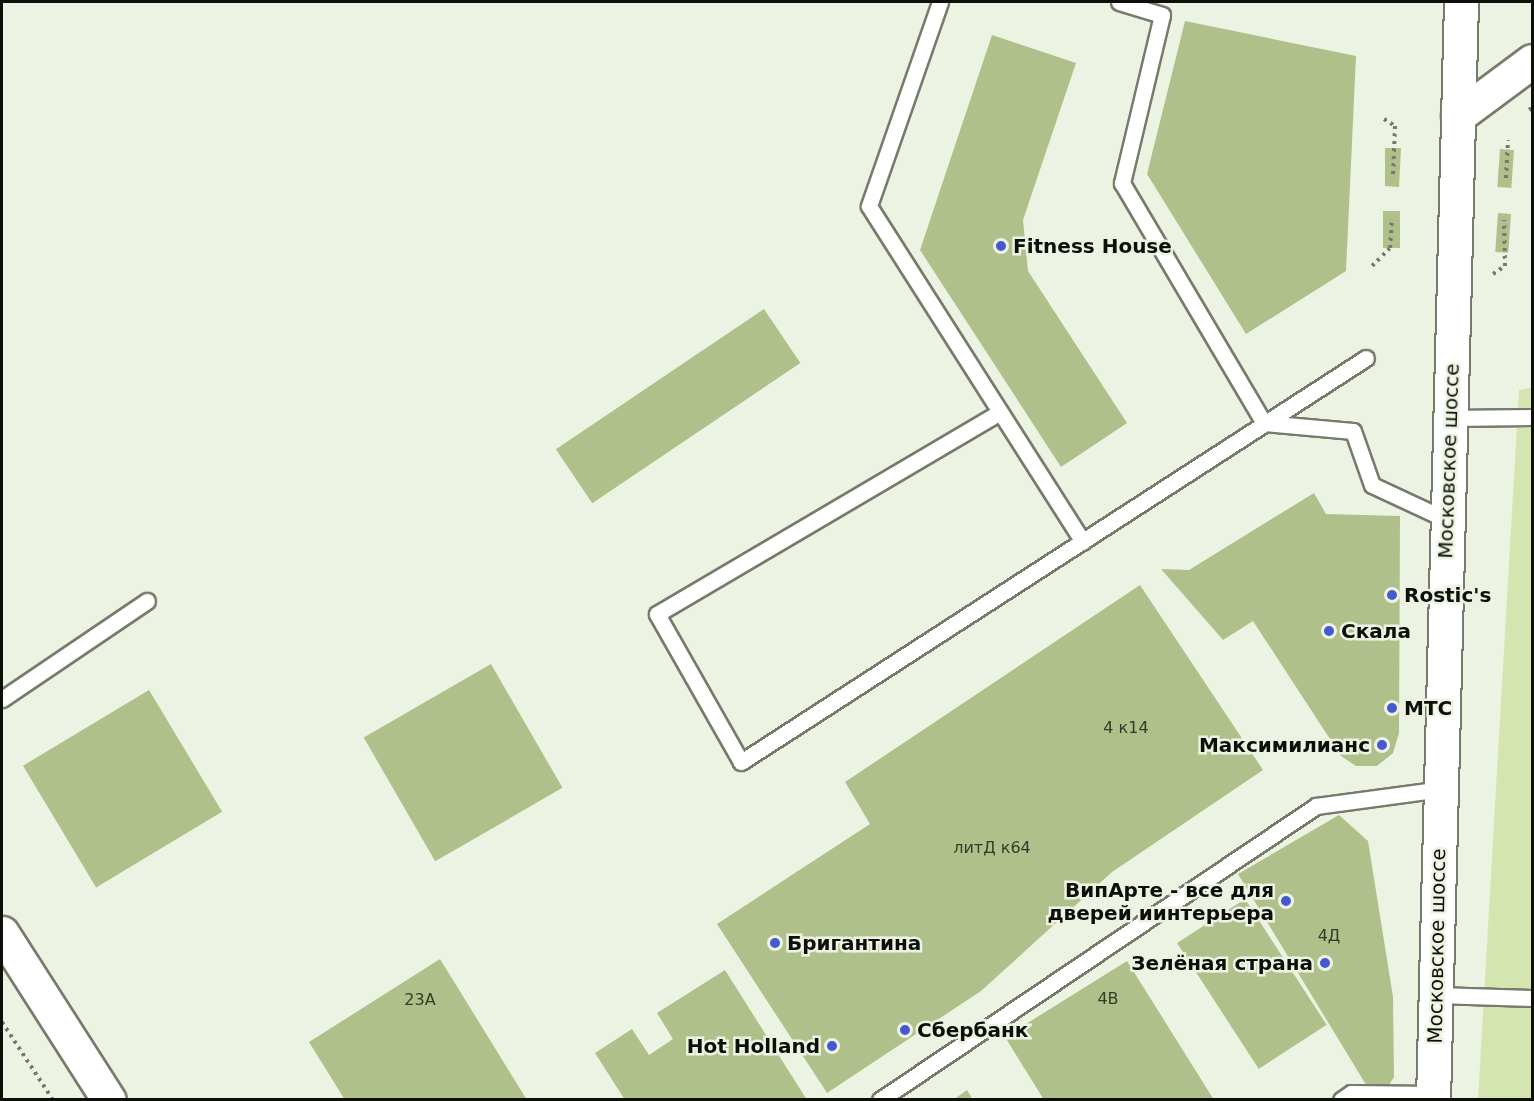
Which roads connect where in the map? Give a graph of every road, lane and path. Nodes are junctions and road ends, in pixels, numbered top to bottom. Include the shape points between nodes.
1 (940, 2) edge
2 (1119, 2) edge
3 (1461, 2) edge
4 (1533, 61) edge
5 (1458, 116) junction
6 (1384, 119) dead end
7 (1508, 140) dead end
8 (1393, 176) dead end
9 (1506, 178) dead end
10 (1504, 220) dead end
11 (1392, 221) dead end
12 (1372, 266) dead end
13 (1493, 274) dead end
14 (1366, 358) dead end
15 (1000, 412) junction
16 (1533, 417) edge
17 (1450, 418) junction
18 (1264, 423) junction
19 (1448, 519) junction
20 (1083, 542) junction
21 (147, 602) dead end
22 (2, 699) edge
23 (1441, 789) junction
24 (2, 933) edge
25 (1436, 995) junction
26 (1533, 998) edge
27 (2, 1022) edge
28 (1433, 1097) edge
29 (53, 1100) edge
30 (109, 1100) edge
31 (880, 1100) edge
32 (1341, 1100) edge

1 - 15 lane via 869,206
2 - 18 lane via 1162,15 1122,183
3 - 5 main road, Московское шоссе
4 - 5 main road
5 - 17 main road, Московское шоссе
6 - 8 path via 1395,126
7 - 9 path
10 - 13 path via 1505,266
11 - 12 path via 1390,248
14 - 18 lane
15 - 20 lane
15 - 20 lane via 657,614 741,762
16 - 17 lane
17 - 19 main road, Московское шоссе
18 - 19 lane via 1353,431 1372,485
18 - 20 lane
19 - 23 main road, Московское шоссе
21 - 22 lane
23 - 25 main road, Московское шоссе
23 - 31 lane via 1316,806
24 - 30 main road
25 - 26 lane
25 - 28 main road, Московское шоссе
27 - 29 path
28 - 32 lane via 1351,1093

